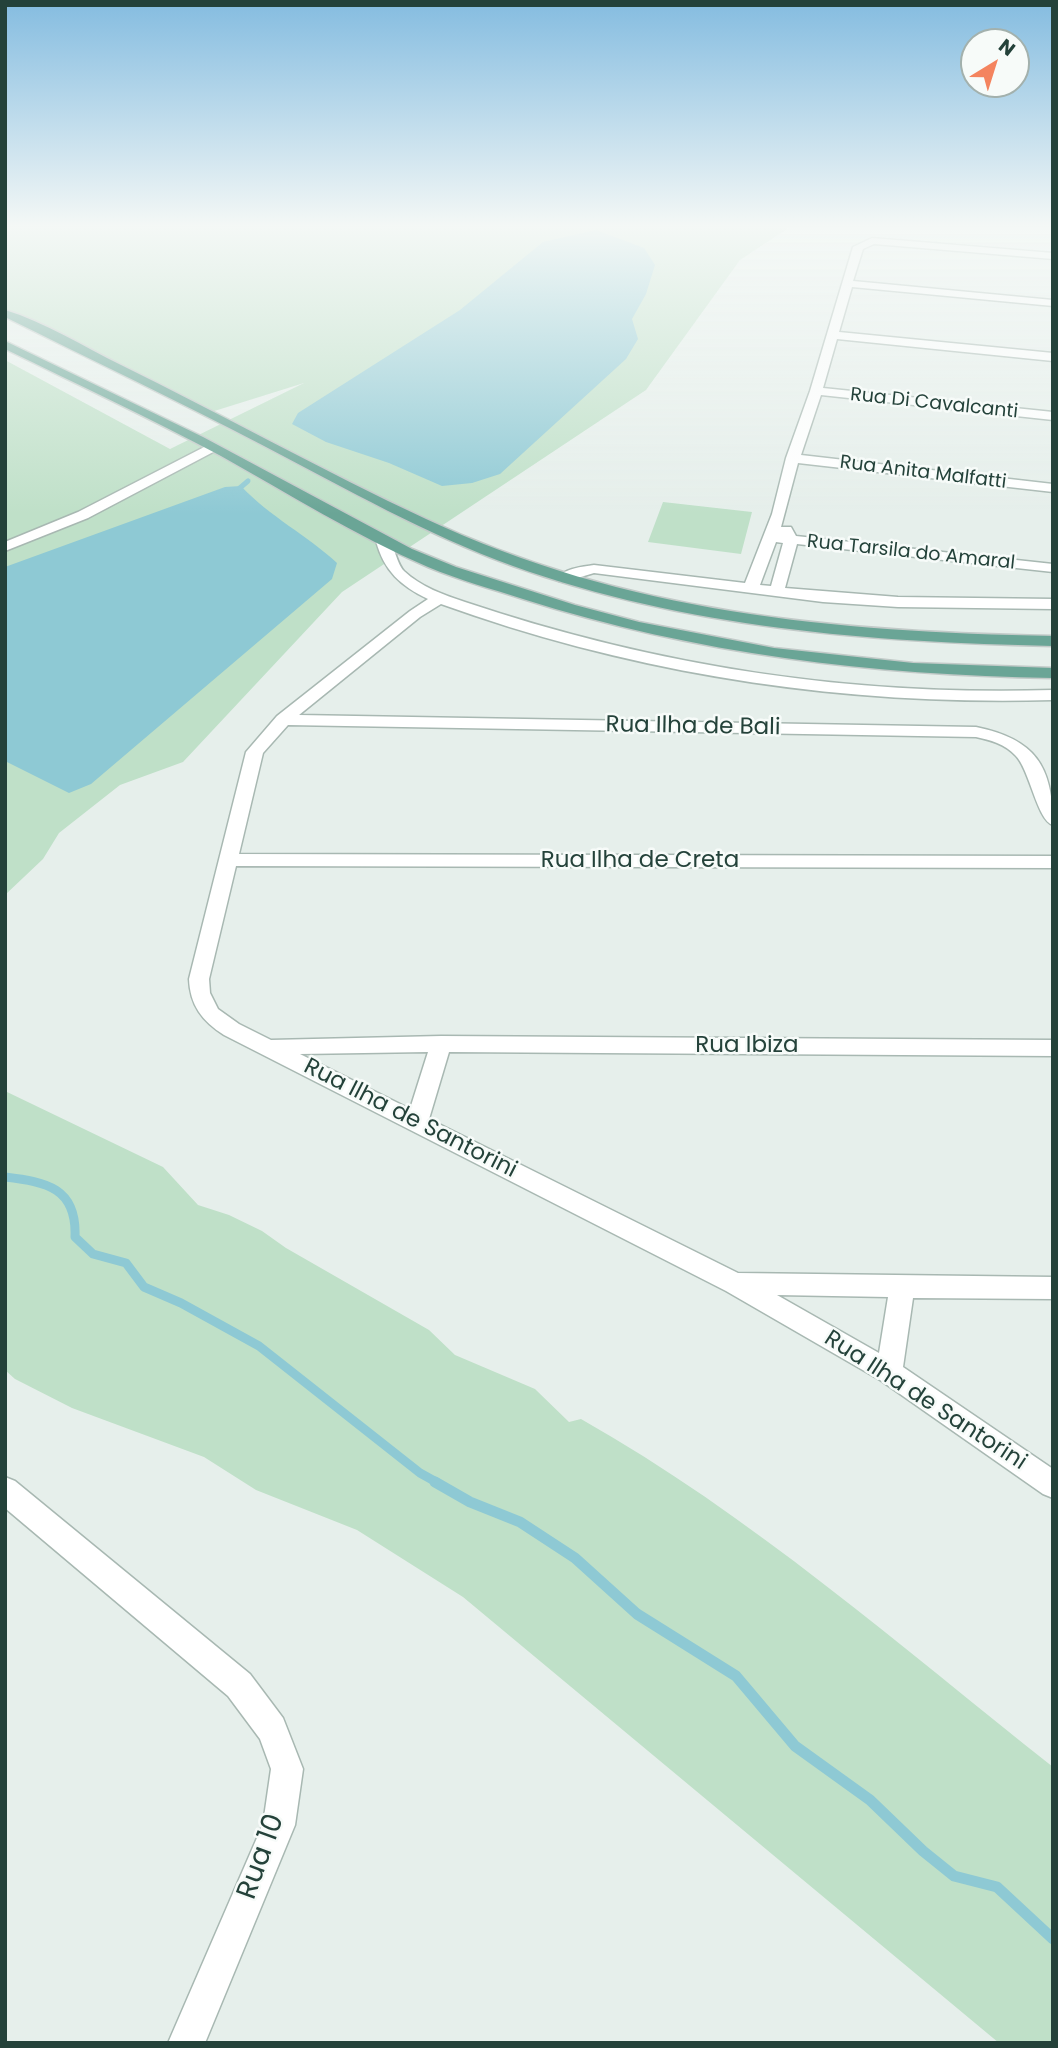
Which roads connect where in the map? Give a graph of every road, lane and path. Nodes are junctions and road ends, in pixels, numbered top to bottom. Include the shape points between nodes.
1 (24, 323) edge
2 (836, 323) edge
3 (832, 335) junction
4 (5, 344) edge
5 (1053, 357) edge
6 (816, 391) junction
7 (1053, 416) edge
8 (212, 447) junction
9 (793, 458) junction
10 (1053, 488) edge
11 (779, 514) junction
12 (770, 537) junction
13 (791, 540) junction
14 (383, 541) junction
15 (5, 547) edge
16 (1053, 568) edge
17 (564, 578) junction
18 (751, 588) junction
19 (777, 591) junction
20 (440, 598) junction
21 (1053, 604) edge
22 (1053, 642) edge
23 (1053, 673) edge
24 (1053, 695) edge
25 (283, 720) junction
26 (1053, 819) edge
27 (228, 860) junction
28 (1053, 862) edge
29 (441, 1044) junction
30 (267, 1047) junction
31 (1053, 1048) edge
32 (417, 1122) junction
33 (735, 1284) junction
34 (902, 1287) junction
35 (1053, 1288) edge
36 (889, 1372) junction
37 (1053, 1485) edge
38 (6, 1492) edge
39 (189, 2040) edge

1 - 17 main road via 430,525
2 - 3 street
3 - 5 street
3 - 6 street
4 - 8 main road
6 - 7 street, Rua Di Cavalcanti
6 - 9 street
8 - 14 main road
8 - 15 street via 83,515
9 - 10 street, Rua Anita Malfatti
9 - 11 street
11 - 12 street
11 - 13 street
12 - 13 street, Rua Tarsila do Amaral
12 - 18 street
13 - 16 street, Rua Tarsila do Amaral
13 - 19 street
14 - 20 street via 399,573
14 - 23 main road via 436,565 541,601 745,650 848,663
17 - 18 street via 594,569
17 - 22 main road via 676,607 796,627 941,640
18 - 19 street
19 - 21 street via 898,602
20 - 24 street via 559,638 732,674 941,696
20 - 25 street, Rua Ilha de Santorini
25 - 26 street, Rua Ilha de Bali via 990,733 1021,748
25 - 27 street, Rua Ilha de Santorini via 255,752
27 - 28 street, Rua Ilha de Creta
27 - 30 street, Rua Ilha de Santorini via 198,992 213,1018
29 - 30 street, Rua Ibiza
29 - 31 street, Rua Ibiza
29 - 32 street
30 - 32 street, Rua Ilha de Santorini
32 - 33 street, Rua Ilha de Santorini
33 - 34 street
33 - 36 street, Rua Ilha de Santorini
34 - 35 street
34 - 36 street
36 - 37 street, Rua Ilha de Santorini
38 - 39 street, Rua 10 via 239,1685 272,1729 287,1769 279,1825

